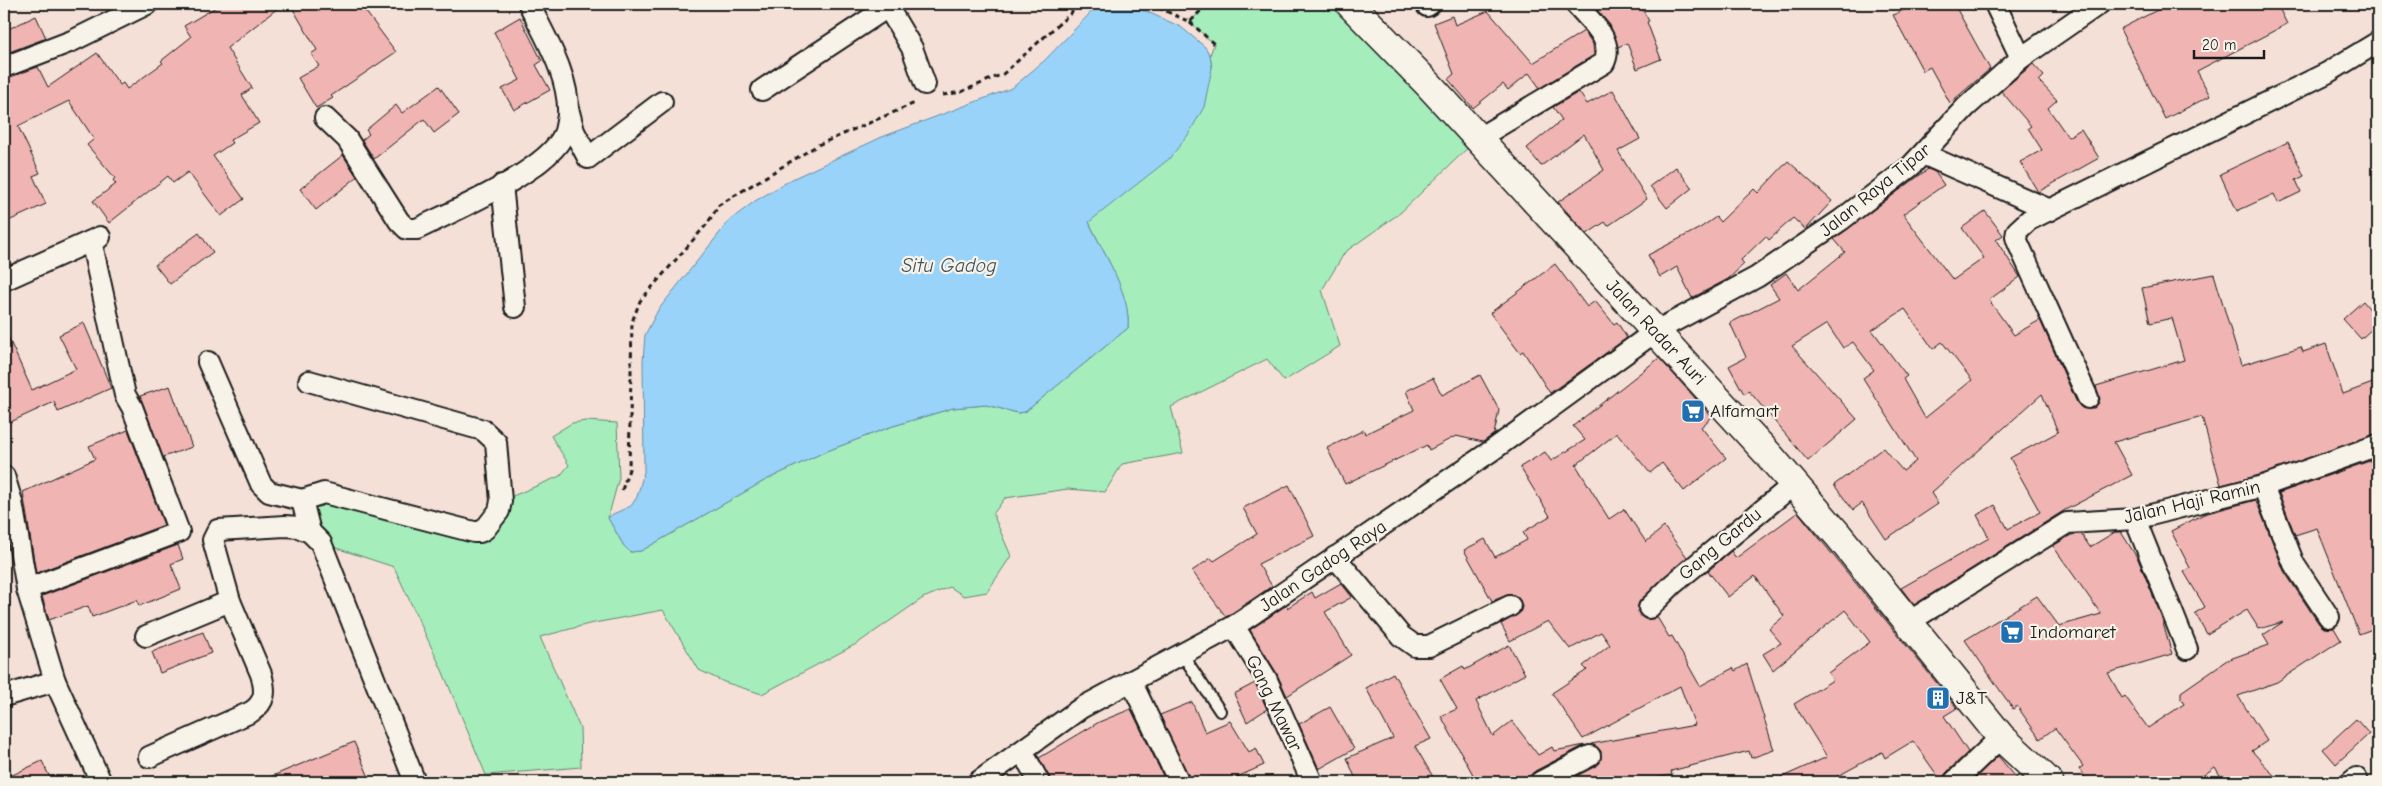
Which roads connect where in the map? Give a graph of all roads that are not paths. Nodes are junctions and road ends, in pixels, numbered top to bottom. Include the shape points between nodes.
1 (147, 4) edge
2 (529, 4) edge
3 (1350, 4) edge
4 (1576, 4) edge
5 (1995, 4) edge
6 (2008, 4) edge
7 (2099, 4) edge
8 (887, 5) edge
9 (2378, 42) edge
10 (2026, 54) junction
11 (4, 67) edge
12 (762, 90) dead end
13 (924, 92) road end
14 (566, 102) junction
15 (662, 102) dead end
16 (325, 118) dead end
17 (1477, 140) junction
18 (1923, 154) junction
19 (502, 185) junction
20 (2050, 210) junction
21 (4, 280) edge
22 (515, 307) dead end
23 (1656, 331) junction
24 (208, 362) dead end
25 (309, 381) dead end
26 (2088, 398) dead end
27 (2378, 445) edge
28 (4, 476) edge
29 (1794, 484) junction
30 (2263, 486) junction
31 (302, 500) junction
32 (2135, 520) junction
33 (310, 532) junction
34 (1335, 557) junction
35 (27, 589) junction
36 (230, 601) junction
37 (1510, 606) dead end
38 (1649, 608) dead end
39 (2328, 618) dead end
40 (1907, 623) junction
41 (1234, 626) junction
42 (146, 636) dead end
43 (2188, 649) dead end
44 (1182, 654) junction
45 (55, 681) junction
46 (1131, 681) junction
47 (4, 696) edge
48 (1220, 711) dead end
49 (2000, 737) junction
50 (1022, 751) junction
51 (1590, 756) dead end
52 (149, 757) dead end
53 (101, 782) edge
54 (415, 782) edge
55 (978, 782) edge
56 (1040, 782) edge
57 (1179, 782) edge
58 (1312, 782) edge
59 (1540, 782) edge
60 (1954, 782) edge
61 (2049, 782) edge

1 - 11 street via 72,41
2 - 14 street via 554,56 565,88
3 - 17 main road, Jalan Radar Auri
4 - 17 street via 1607,42 1609,53 1604,63
5 - 10 street
6 - 10 street
7 - 10 street, Jalan Raya Tipar
8 - 12 street
8 - 13 street via 912,48
9 - 20 street via 2326,73
10 - 18 street, Jalan Raya Tipar via 1966,107
14 - 15 street via 574,131 588,158
14 - 19 street via 568,115 564,134 554,148
16 - 19 street via 347,139 407,229 417,229
17 - 23 main road, Jalan Radar Auri
18 - 20 street
18 - 23 street, Jalan Raya Tipar via 1801,249 1757,277
19 - 22 street
20 - 26 street via 2025,222 2017,230 2016,237
21 - 35 street via 100,238 93,249 125,395 178,532
23 - 29 main road, Jalan Radar Auri
23 - 34 street, Jalan Gadog Raya via 1494,449
24 - 31 street via 261,484 270,492
25 - 31 street via 483,430 496,442 502,501 499,511 480,532 324,493
27 - 30 street, Jalan Haji Ramin
28 - 35 street via 12,502
29 - 38 street, Gang Gardu via 1673,584
29 - 40 main road, Jalan Radar Auri
30 - 32 street, Jalan Haji Ramin
30 - 39 street via 2294,564
31 - 33 street
32 - 40 street, Jalan Haji Ramin via 2067,523
32 - 43 street
33 - 36 street via 285,526 218,530 213,540
33 - 54 street via 325,552
34 - 37 street via 1401,636 1415,646 1429,646
34 - 41 street, Jalan Gadog Raya
35 - 45 street
36 - 42 street
36 - 52 street via 265,686 260,706
40 - 49 main road, Jalan Radar Auri
41 - 44 street, Jalan Gadog Raya
41 - 58 street, Gang Mawar via 1266,678
44 - 46 street, Jalan Gadog Raya
44 - 48 lane
45 - 47 street
45 - 53 street
46 - 50 street, Jalan Gadog Raya via 1081,708
46 - 57 street
49 - 60 street
49 - 61 main road, Jalan Radar Auri
50 - 55 street, Jalan Gadog Raya
50 - 56 street
51 - 59 street

